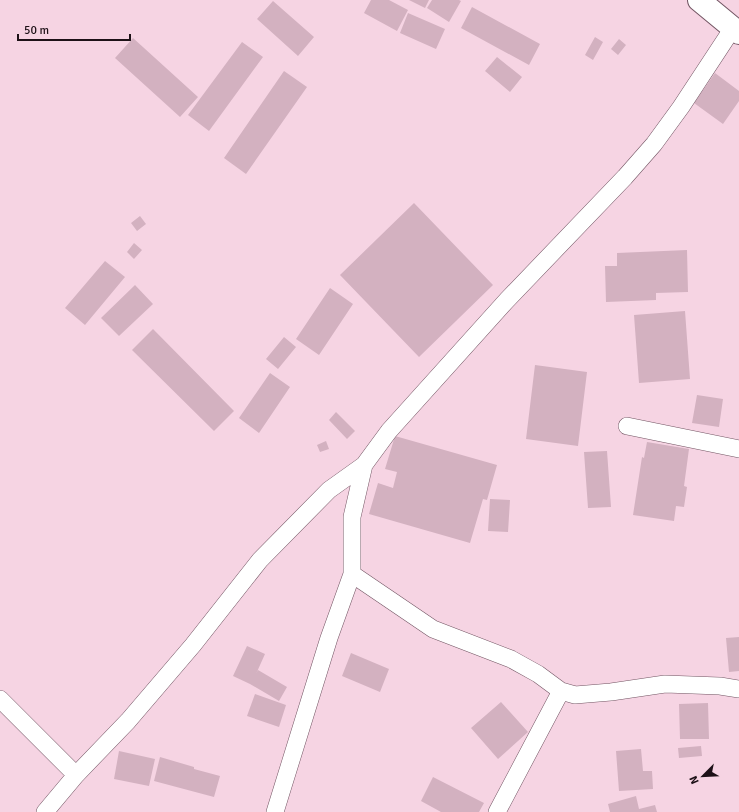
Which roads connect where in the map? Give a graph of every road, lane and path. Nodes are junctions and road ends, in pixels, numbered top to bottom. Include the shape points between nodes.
1 (699, 0) edge
2 (736, 30) edge
3 (628, 426) dead end
4 (739, 449) edge
5 (364, 465) junction
6 (352, 574) junction
7 (739, 689) edge
8 (561, 691) junction
9 (0, 699) edge
10 (76, 775) junction
11 (45, 812) edge
12 (275, 812) edge
13 (497, 812) edge

1 - 2 main road
2 - 5 street via 654,144 625,178 507,300 394,425
3 - 4 street
5 - 6 street via 352,517
5 - 10 street via 329,490 260,560 193,645 128,721
6 - 8 street via 433,629 511,659
6 - 12 street via 329,638
7 - 8 street via 665,684 574,695
8 - 13 street
9 - 10 street
10 - 11 street

